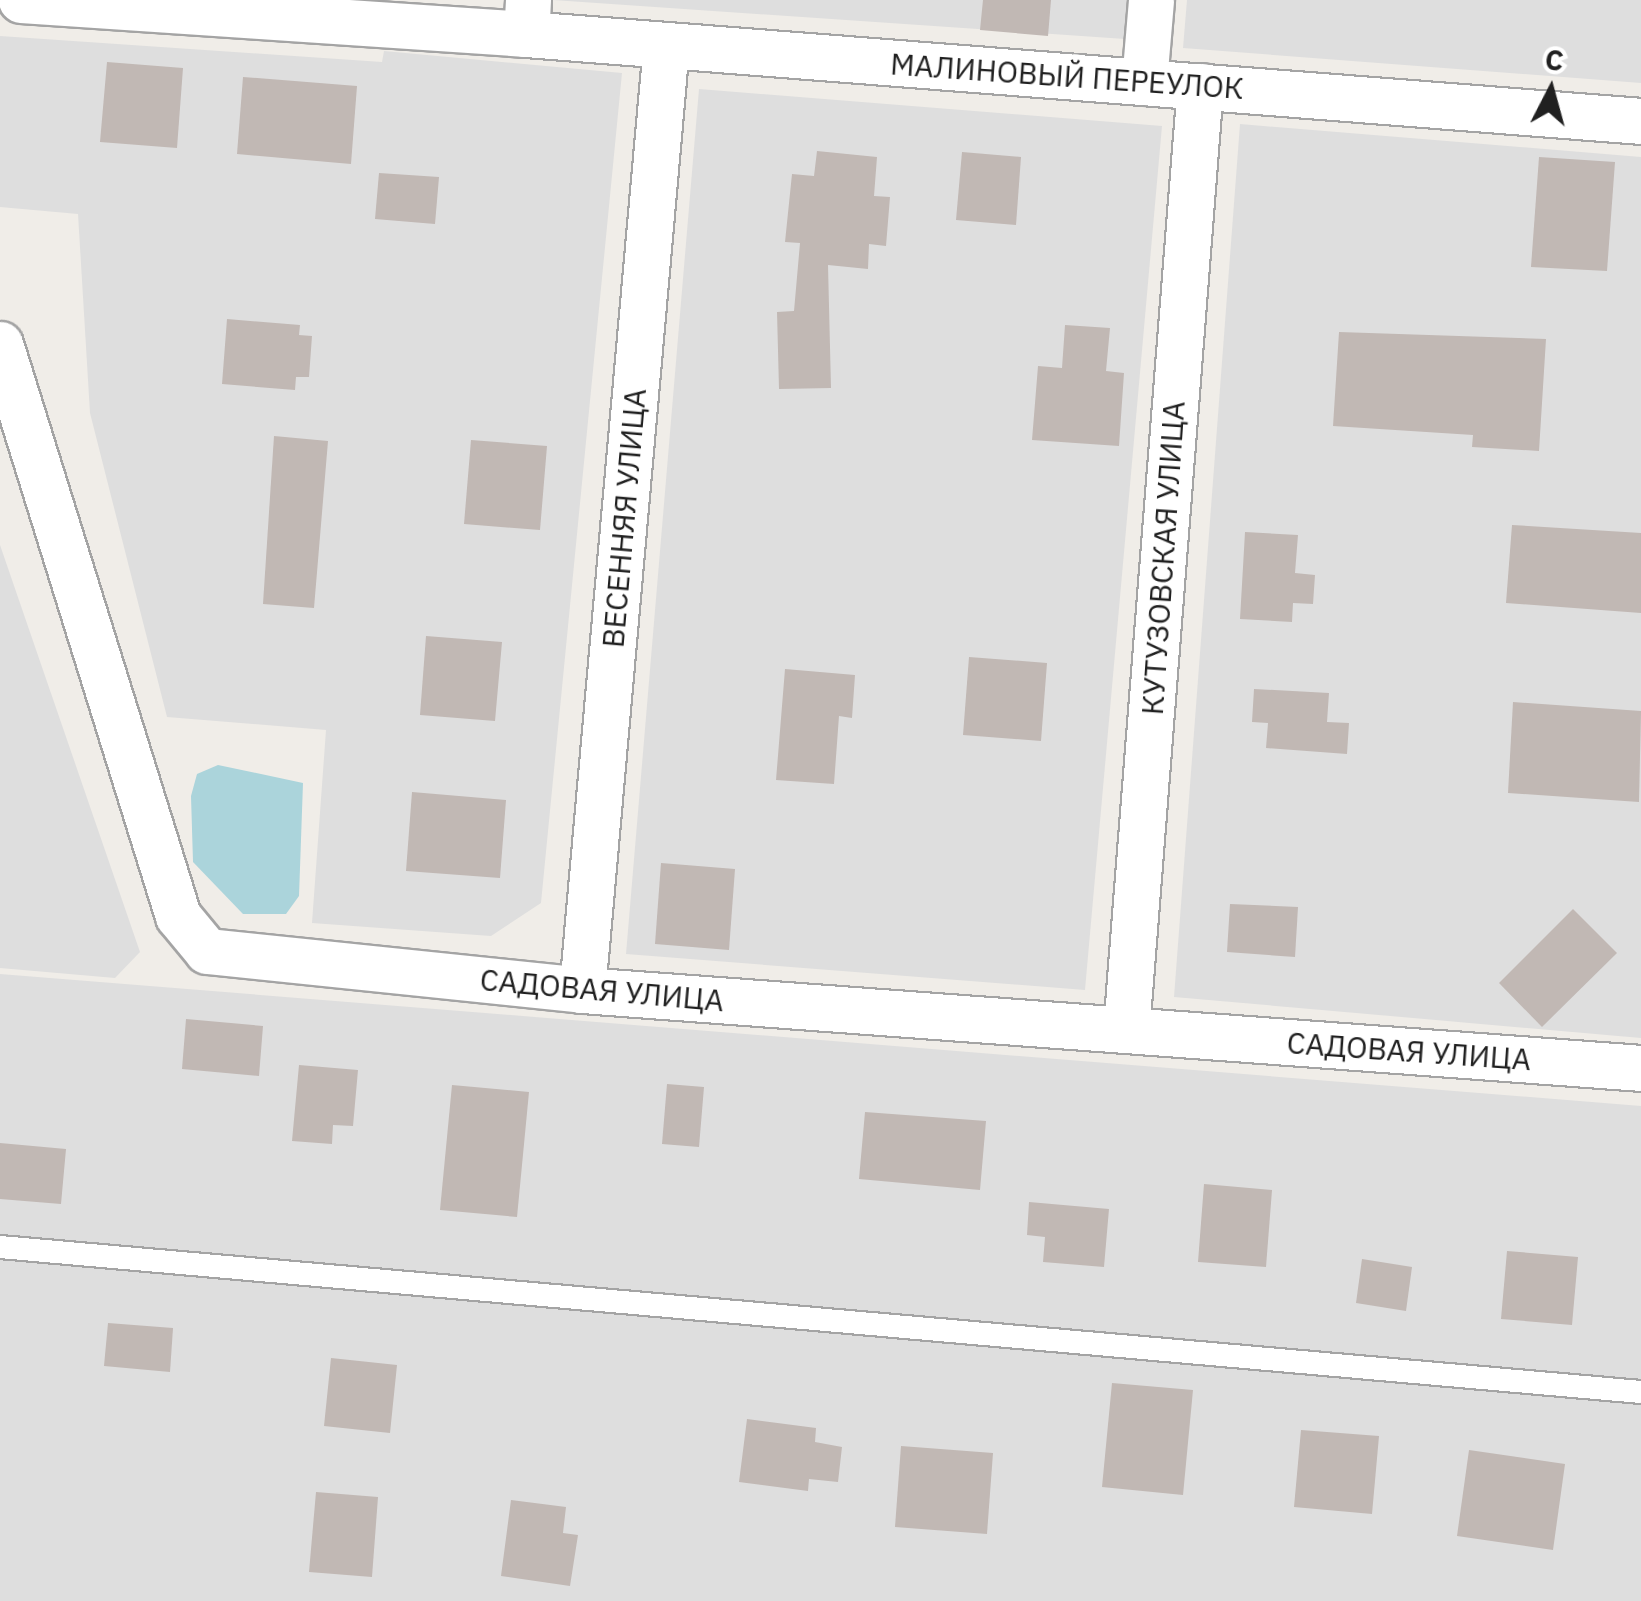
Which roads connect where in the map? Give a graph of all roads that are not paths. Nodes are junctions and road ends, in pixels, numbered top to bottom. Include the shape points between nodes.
1 (21, 0) edge
2 (1151, 0) edge
3 (527, 17) edge
4 (666, 46) junction
5 (1144, 82) junction
6 (1200, 86) junction
7 (1641, 121) edge
8 (0, 344) edge
9 (582, 990) junction
10 (1126, 1030) junction
11 (1641, 1068) edge
12 (0, 1247) edge
13 (1641, 1392) edge

1 - 3 street, МАЛИНОВЫЙ ПЕРЕУЛОК
2 - 5 street
3 - 4 street, МАЛИНОВЫЙ ПЕРЕУЛОК
4 - 5 street, МАЛИНОВЫЙ ПЕРЕУЛОК
4 - 9 street, ВЕСЕННЯЯ УЛИЦА
5 - 6 street, МАЛИНОВЫЙ ПЕРЕУЛОК
6 - 7 street, МАЛИНОВЫЙ ПЕРЕУЛОК
6 - 10 street, КУТУЗОВСКАЯ УЛИЦА
8 - 9 street, САДОВАЯ УЛИЦА via 190,934 232,958
9 - 10 street, САДОВАЯ УЛИЦА
10 - 11 street, САДОВАЯ УЛИЦА
12 - 13 lane

